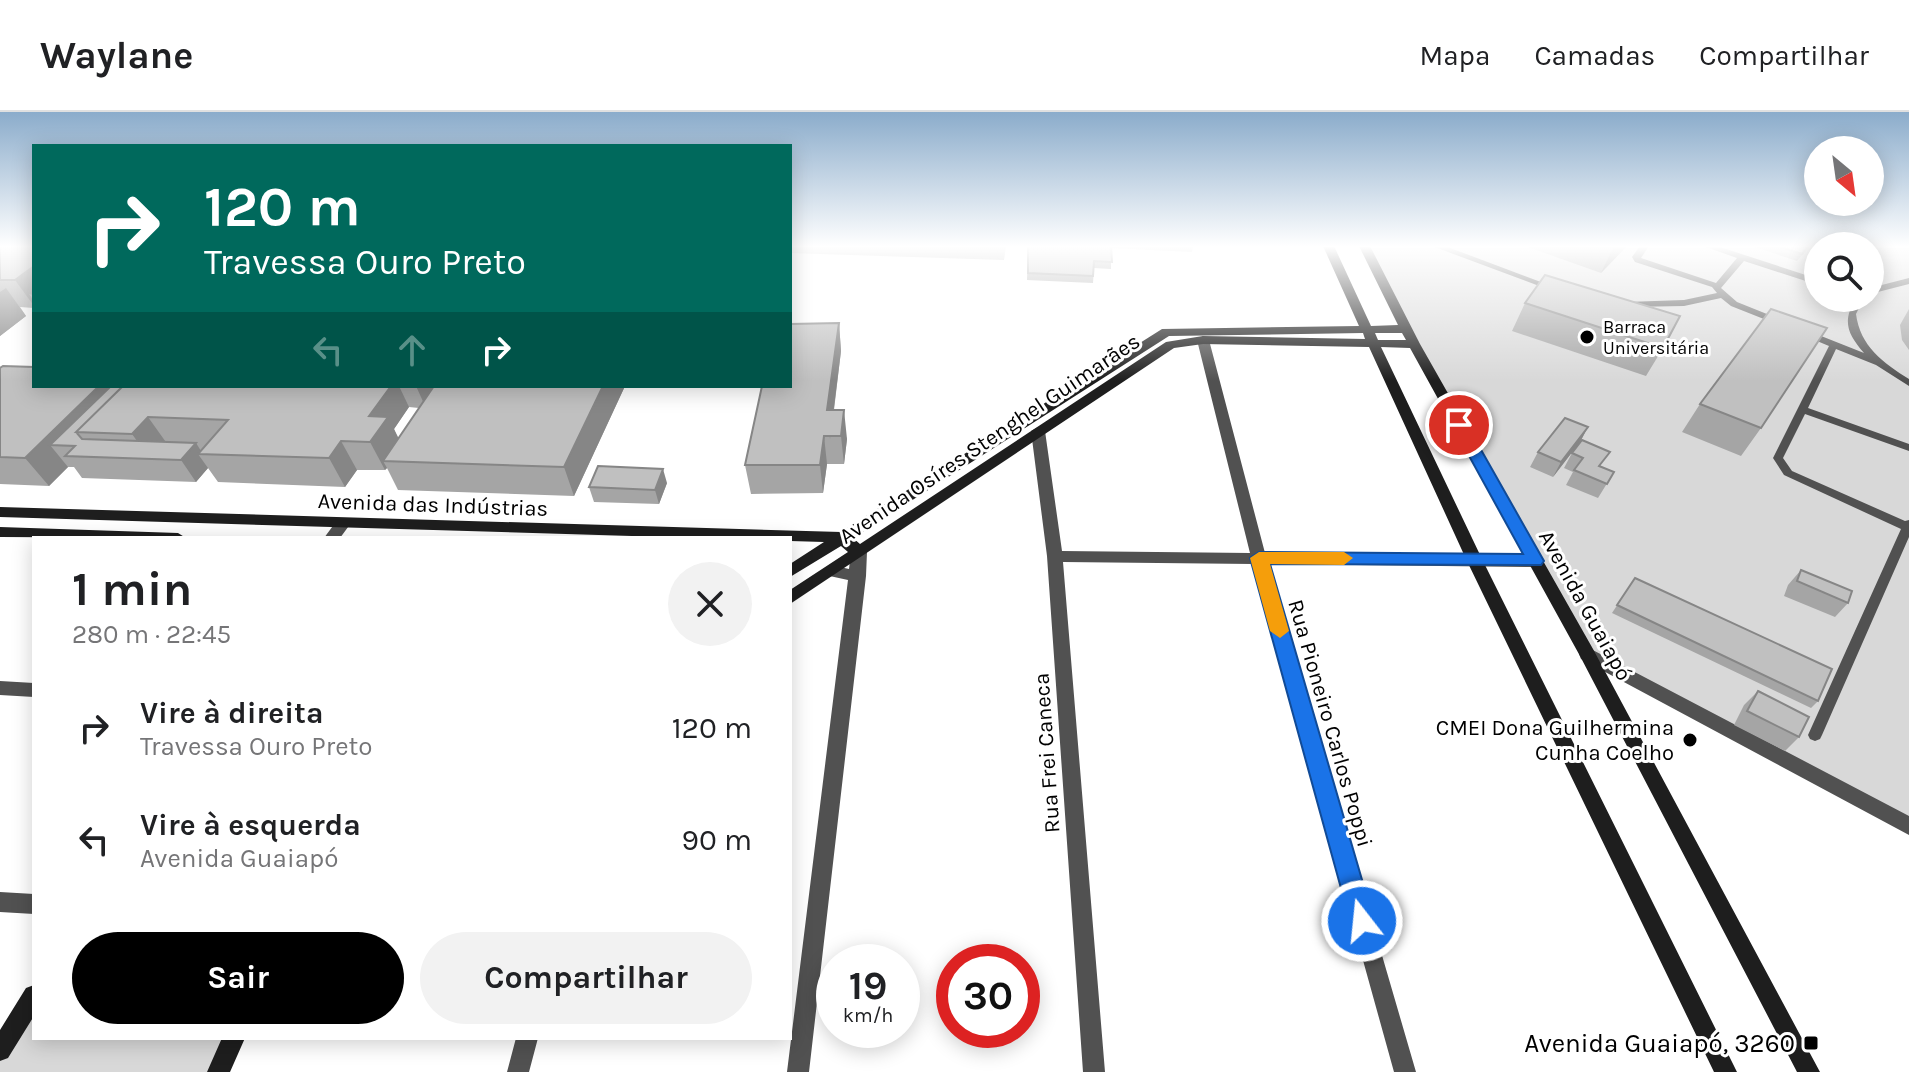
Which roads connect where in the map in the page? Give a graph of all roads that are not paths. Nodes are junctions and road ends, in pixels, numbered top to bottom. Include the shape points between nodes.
1 (1349, 291) edge
2 (1387, 291) edge
3 (1717, 291) edge
4 (1721, 291) edge
5 (1614, 303) edge
6 (1852, 312) edge
7 (1371, 336) junction
8 (1410, 337) junction
9 (1203, 340) junction
10 (1834, 344) junction
11 (1880, 363) junction
12 (1909, 383) edge
13 (1802, 409) junction
14 (1038, 431) junction
15 (1909, 448) edge
16 (0, 512) edge
17 (343, 523) junction
18 (1908, 526) edge
19 (0, 532) edge
20 (119, 536) edge
21 (333, 536) edge
22 (841, 537) junction
23 (859, 552) junction
24 (1055, 556) junction
25 (792, 558) edge
26 (1259, 558) junction
27 (1474, 559) junction
28 (808, 560) junction
29 (1535, 561) junction
30 (792, 570) edge
31 (831, 571) junction
32 (858, 576) junction
33 (792, 597) edge
34 (1587, 654) junction
35 (0, 688) edge
36 (32, 690) edge
37 (1815, 735) dead end
38 (1909, 826) edge
39 (0, 902) edge
40 (32, 904) edge
41 (32, 999) edge
42 (233, 1040) edge
43 (526, 1040) edge
44 (0, 1050) edge
45 (218, 1072) edge
46 (518, 1072) edge
47 (798, 1072) edge
48 (1094, 1072) edge
49 (1405, 1072) edge
50 (1726, 1072) edge
51 (1809, 1072) edge

1 - 7 main road
2 - 8 main road, Avenida Guaiapó
3 - 5 lane via 1684,303
4 - 10 lane
6 - 11 lane via 1857,338
7 - 8 main road, Avenida Osíres Stenghel Guimarães
7 - 9 main road, Avenida Osíres Stenghel Guimarães
7 - 22 main road, Avenida Osíres Stenghel Guimarães via 1166,332
7 - 27 main road
8 - 29 main road, Avenida Guaiapó
9 - 14 main road, Avenida Osíres Stenghel Guimarães via 1154,352
9 - 26 street, Rua Pioneiro Carlos Poppi
10 - 11 lane
10 - 13 lane
11 - 12 lane
13 - 15 lane
13 - 18 lane via 1778,458 1780,466
14 - 23 main road, Avenida Osíres Stenghel Guimarães
14 - 24 street, Rua Frei Caneca
16 - 17 main road, Avenida das Indústrias
17 - 21 street
17 - 22 main road, Avenida das Indústrias
18 - 37 lane
19 - 20 main road
22 - 23 main road
22 - 28 main road, Avenida Osíres Stenghel Guimarães
23 - 31 main road, Avenida Osíres Stenghel Guimarães
23 - 32 street
24 - 26 street
24 - 48 street, Rua Frei Caneca
25 - 28 main road
26 - 27 street
26 - 49 street, Rua Pioneiro Carlos Poppi
27 - 29 street
27 - 50 main road
28 - 30 main road, Avenida Osíres Stenghel Guimarães
28 - 31 main road
29 - 34 main road, Avenida Guaiapó
31 - 32 street
31 - 33 main road, Avenida Osíres Stenghel Guimarães
32 - 47 street
34 - 38 street
34 - 51 main road, Avenida Guaiapó
35 - 36 street
39 - 40 street
41 - 44 main road
42 - 45 main road
43 - 46 street

